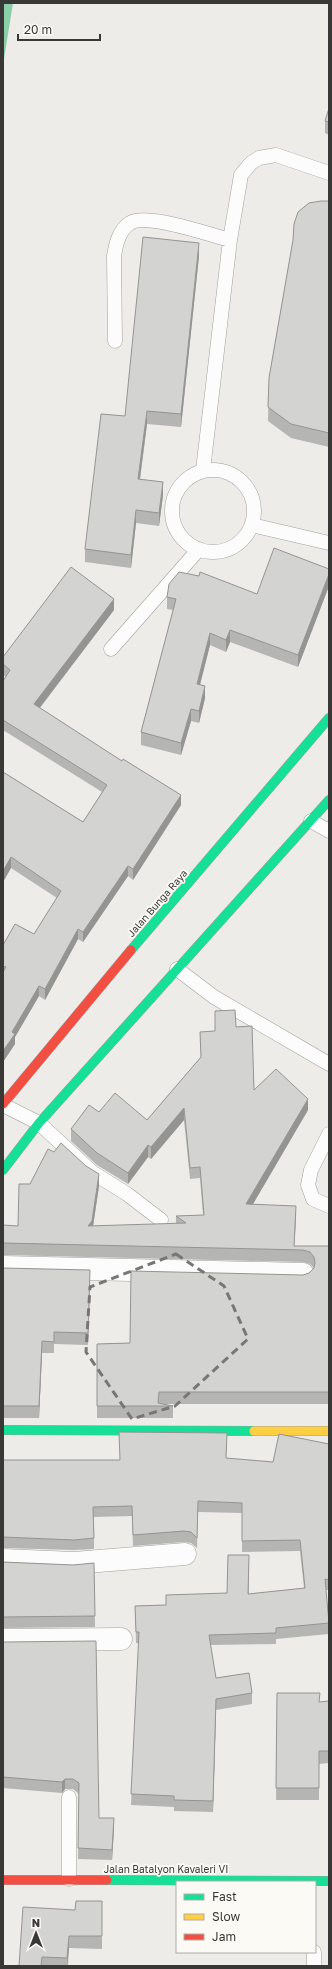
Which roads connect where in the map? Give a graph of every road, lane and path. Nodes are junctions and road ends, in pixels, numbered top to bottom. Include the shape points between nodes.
1 (329, 173) edge
2 (230, 240) junction
3 (115, 341) dead end
4 (203, 470) junction
5 (252, 525) junction
6 (329, 543) edge
7 (199, 549) junction
8 (111, 648) dead end
9 (329, 718) edge
10 (329, 800) edge
11 (311, 821) junction
12 (329, 831) edge
13 (177, 969) junction
14 (329, 1064) edge
15 (3, 1105) edge
16 (39, 1123) junction
17 (329, 1134) edge
18 (3, 1170) edge
19 (329, 1206) edge
20 (161, 1220) dead end
21 (3, 1267) edge
22 (303, 1274) edge
23 (3, 1430) edge
24 (329, 1431) edge
25 (185, 1554) dead end
26 (3, 1560) edge
27 (121, 1639) dead end
28 (3, 1640) edge
29 (69, 1797) dead end
30 (69, 1879) junction
31 (3, 1880) edge
32 (313, 1881) edge
33 (329, 1881) edge
34 (314, 1953) edge
35 (314, 1966) edge

1 - 2 lane via 276,155 259,158 251,163 241,175
2 - 3 lane via 166,222 130,222 116,243 114,256
2 - 4 lane
4 - 5 lane via 223,470 241,479 253,495
4 - 7 lane via 191,475 181,484 174,496 172,509 173,522 179,534 190,546
5 - 6 lane
5 - 7 lane via 249,533 238,545 223,552 206,552
7 - 8 lane
9 - 15 main road, Jalan Bunga Raya via 111,972
10 - 11 main road
11 - 12 lane
11 - 13 main road
13 - 14 lane via 214,997
13 - 16 main road
15 - 16 lane
16 - 18 main road
16 - 20 lane via 92,1172
17 - 19 lane via 311,1170 308,1185 313,1199
21 - 22 street
23 - 24 main road
25 - 26 street via 74,1563
27 - 28 street
29 - 30 lane
30 - 31 main road, Jalan Batalyon Kavaleri VI
30 - 32 main road, Jalan Batalyon Kavaleri VI
32 - 33 main road, Jalan Batalyon Kavaleri VI
34 - 35 lane

